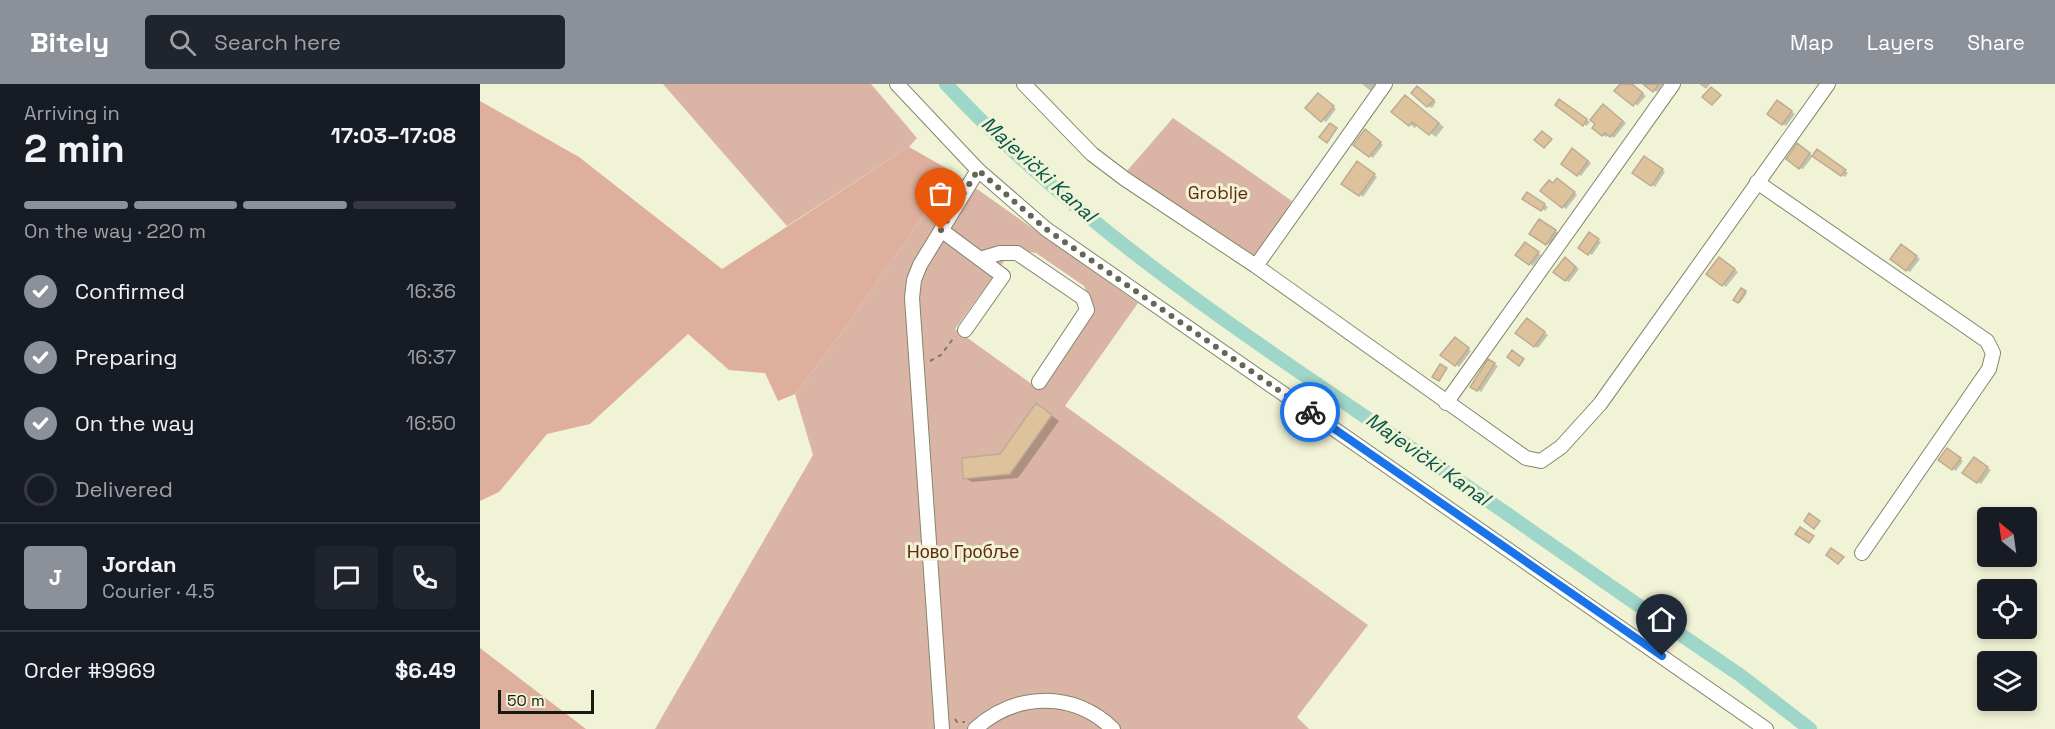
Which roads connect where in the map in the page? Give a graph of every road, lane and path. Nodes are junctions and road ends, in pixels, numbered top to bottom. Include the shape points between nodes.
1 (897, 84) edge
2 (1024, 84) edge
3 (1385, 84) edge
4 (1673, 84) edge
5 (1828, 84) edge
6 (978, 170) junction
7 (1757, 182) junction
8 (941, 230) junction
9 (980, 259) junction
10 (1257, 266) junction
11 (965, 330) joint
12 (930, 351) dead end
13 (930, 361) junction
14 (931, 370) dead end
15 (1039, 382) dead end
16 (1446, 403) junction
17 (1862, 553) dead end
18 (955, 717) dead end
19 (942, 729) edge
20 (975, 729) edge
21 (1113, 729) edge
22 (1766, 729) edge

1 - 6 street
2 - 10 street via 1092,154
3 - 10 street
4 - 16 street
5 - 7 street
6 - 8 street
6 - 22 street via 1046,229
7 - 16 street via 1600,404 1561,447 1541,461 1526,458
7 - 17 street via 1987,341 1993,353 1989,369
8 - 9 street
8 - 19 street via 920,265 912,298
9 - 11 street via 1003,276
9 - 15 street via 1017,253 1083,298 1088,310
10 - 16 street
11 - 13 path via 960,329 941,355
12 - 13 path
13 - 14 path
18 - 20 path via 961,724 968,720
20 - 21 street via 1010,706 1051,700 1090,711

